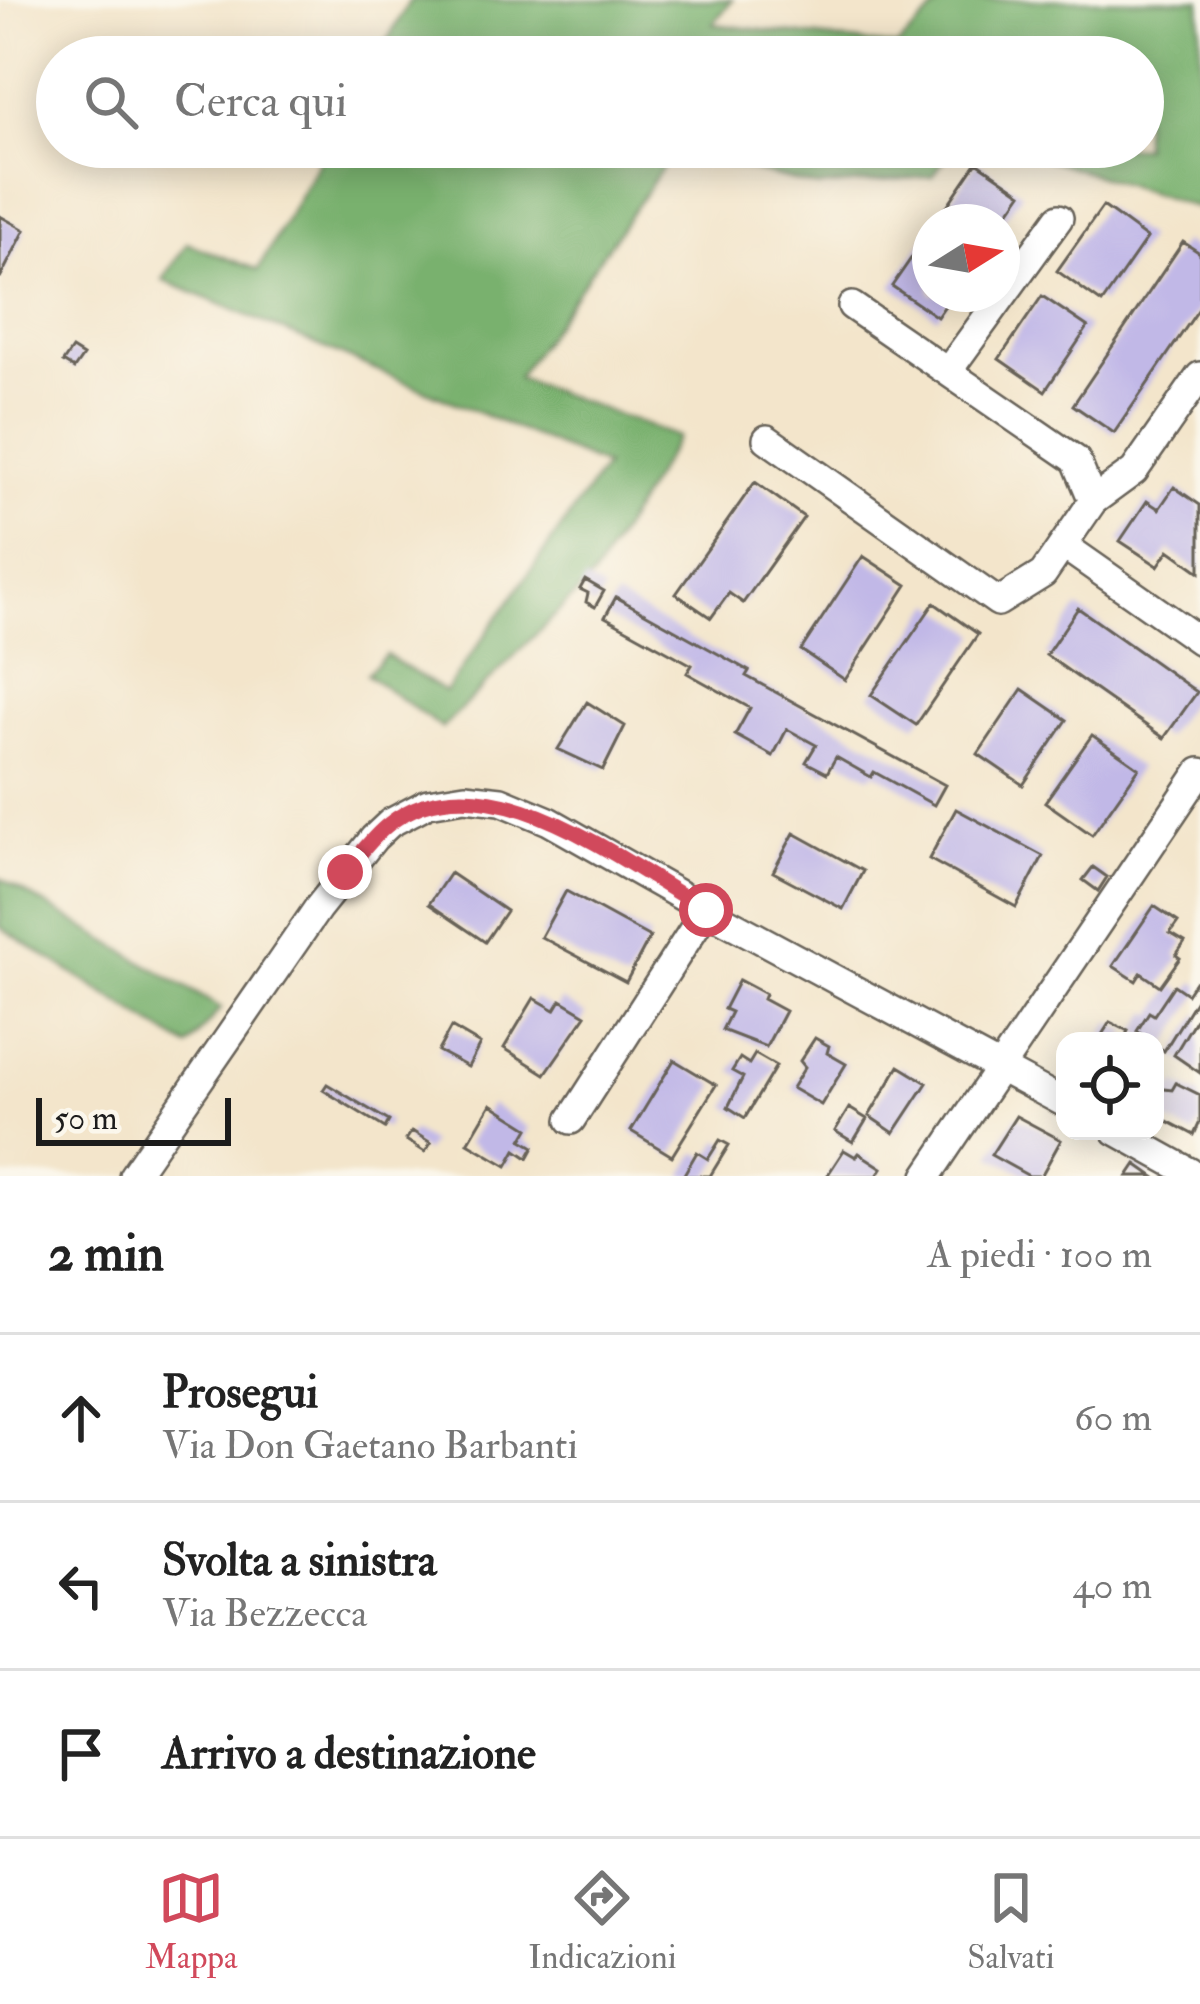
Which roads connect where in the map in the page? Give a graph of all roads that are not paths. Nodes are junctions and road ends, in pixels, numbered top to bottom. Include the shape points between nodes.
1 (1059, 218) dead end
2 (852, 305) dead end
3 (947, 371) junction
4 (1200, 376) edge
5 (767, 439) dead end
6 (1093, 501) junction
7 (1063, 545) junction
8 (1200, 641) edge
9 (1200, 772) edge
10 (706, 910) junction
11 (1003, 1068) junction
12 (1056, 1098) edge
13 (572, 1120) dead end
14 (1132, 1140) edge
15 (133, 1176) edge
16 (927, 1176) edge
17 (1197, 1176) edge

1 - 3 street
2 - 3 street
3 - 6 street via 1076,460
4 - 6 street via 1134,471
5 - 7 street via 998,602 1043,574
6 - 7 street
7 - 8 street
9 - 11 street
10 - 11 street
10 - 13 street
10 - 15 street via 518,807 483,798 428,803 390,823 359,855
11 - 12 street
11 - 16 street
14 - 17 street

